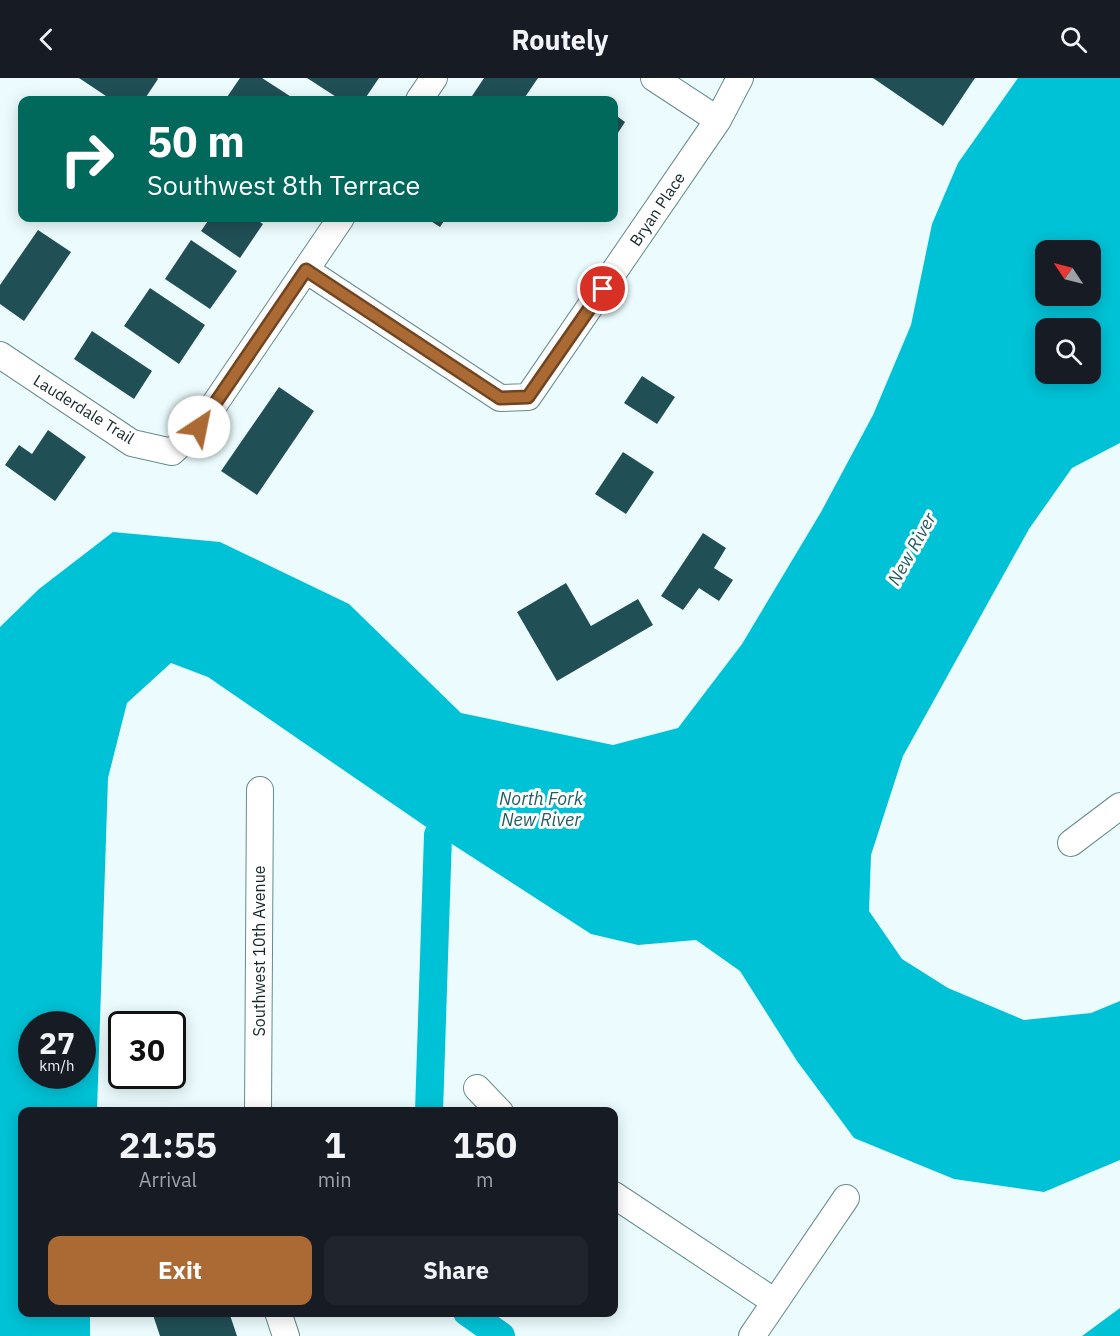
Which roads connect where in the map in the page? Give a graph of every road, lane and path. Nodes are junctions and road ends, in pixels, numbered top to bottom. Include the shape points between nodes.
1 (434, 78) edge
2 (654, 78) edge
3 (740, 78) edge
4 (422, 96) edge
5 (718, 120) junction
6 (338, 222) edge
7 (306, 270) junction
8 (0, 355) edge
9 (260, 790) dead end
10 (1120, 806) edge
11 (1071, 843) dead end
12 (477, 1088) dead end
13 (258, 1107) edge
14 (495, 1107) edge
15 (618, 1198) edge
16 (846, 1198) dead end
17 (775, 1302) junction
18 (280, 1317) edge
19 (286, 1336) edge
20 (752, 1336) edge

1 - 4 street
2 - 5 street
3 - 5 street, Bryan Place
5 - 7 street, Bryan Place via 528,397 500,398
6 - 7 street
7 - 8 street, Lauderdale Trail via 199,427 172,452 132,442
9 - 13 street, Southwest 10th Avenue
10 - 11 street
12 - 14 street
15 - 17 street
16 - 17 street
17 - 20 street
18 - 19 street

